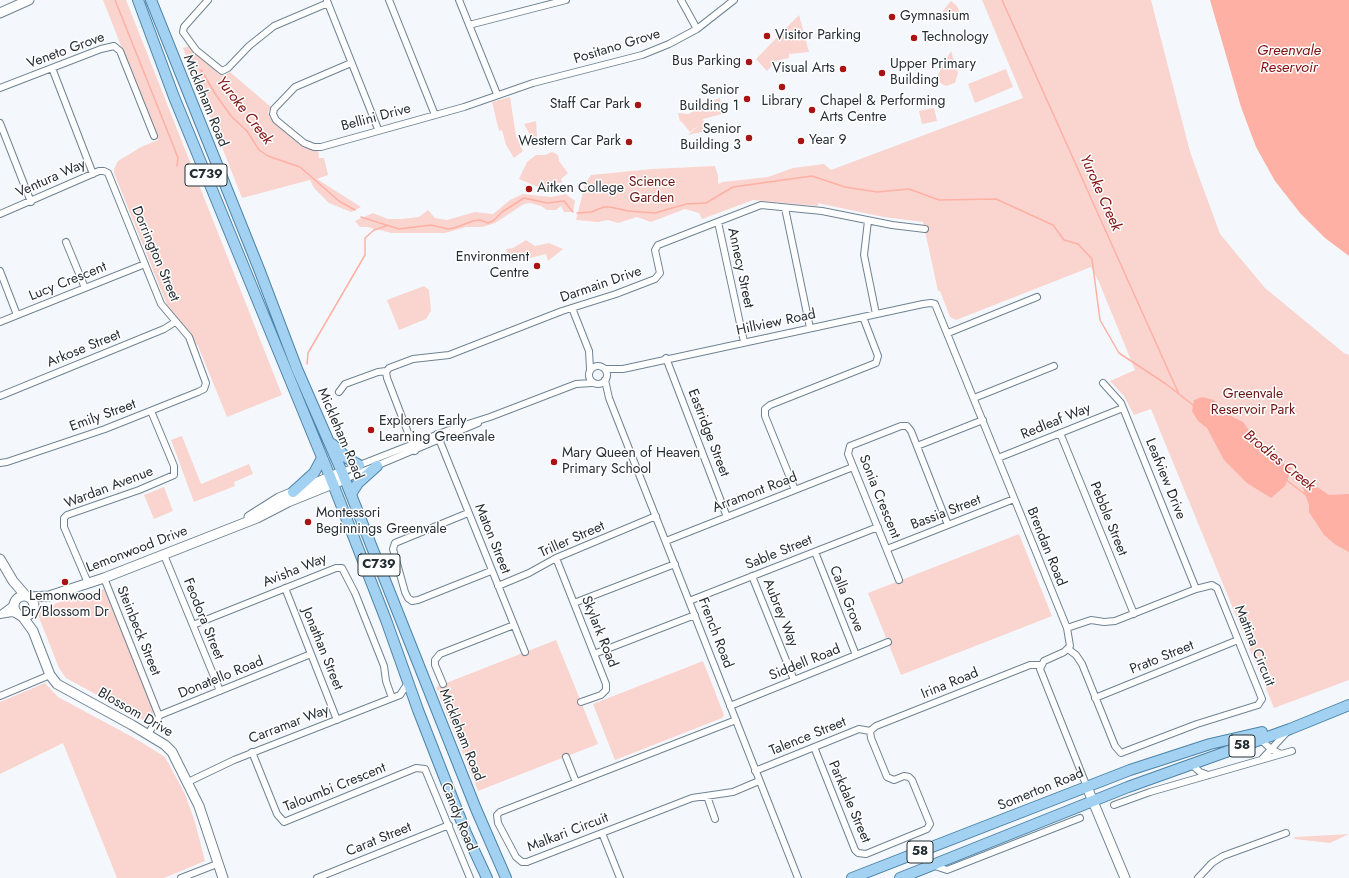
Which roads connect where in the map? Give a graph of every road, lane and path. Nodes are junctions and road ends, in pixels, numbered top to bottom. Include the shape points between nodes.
1 (29, 0) edge
2 (138, 0) edge
3 (151, 0) edge
4 (208, 0) edge
5 (389, 0) edge
6 (459, 0) edge
7 (536, 0) edge
8 (566, 0) edge
9 (680, 0) edge
10 (734, 0) edge
11 (327, 2) edge
12 (539, 7) junction
13 (0, 13) edge
14 (469, 25) junction
15 (697, 28) junction
16 (352, 63) junction
17 (52, 68) junction
18 (0, 88) edge
19 (497, 94) junction
20 (435, 115) junction
21 (0, 123) edge
22 (378, 130) junction
23 (154, 136) dead end
24 (93, 174) junction
25 (110, 176) joint
26 (31, 202) junction
27 (785, 208) junction
28 (0, 214) edge
29 (868, 221) junction
30 (718, 222) junction
31 (925, 229) dead end
32 (66, 242) dead end
33 (145, 264) junction
34 (0, 271) edge
35 (85, 288) junction
36 (1038, 297) dead end
37 (934, 303) joint
38 (572, 308) junction
39 (876, 314) junction
40 (17, 315) junction
41 (863, 317) junction
42 (0, 322) edge
43 (175, 322) junction
44 (810, 328) junction
45 (948, 333) junction
46 (744, 342) junction
47 (589, 351) junction
48 (666, 358) junction
49 (1054, 366) dead end
50 (603, 368) junction
51 (623, 369) junction
52 (386, 371) junction
53 (589, 372) junction
54 (606, 379) junction
55 (206, 381) joint
56 (594, 383) junction
57 (1104, 383) dead end
58 (576, 384) junction
59 (339, 392) dead end
60 (0, 396) edge
61 (609, 398) junction
62 (974, 398) junction
63 (1123, 408) junction
64 (151, 411) junction
65 (490, 417) junction
66 (983, 420) junction
67 (1060, 433) junction
68 (437, 434) junction
69 (329, 441) junction
70 (440, 441) junction
71 (412, 444) junction
72 (917, 446) junction
73 (415, 451) junction
74 (322, 458) junction
75 (998, 458) junction
76 (0, 463) edge
77 (359, 465) junction
78 (377, 466) junction
79 (853, 467) junction
80 (344, 476) junction
81 (331, 480) junction
82 (795, 490) junction
83 (293, 492) junction
84 (351, 494) junction
85 (1014, 499) junction
86 (468, 513) junction
87 (656, 516) junction
88 (728, 517) junction
89 (948, 525) junction
90 (878, 526) junction
91 (234, 527) junction
92 (666, 541) junction
93 (887, 549) junction
94 (815, 552) junction
95 (164, 555) junction
96 (556, 558) junction
97 (0, 559) edge
98 (675, 564) junction
99 (491, 571) junction
100 (752, 576) junction
101 (104, 578) junction
102 (899, 580) dead end
103 (13, 581) junction
104 (88, 584) junction
105 (498, 586) junction
106 (285, 588) junction
107 (1196, 589) junction
108 (49, 596) junction
109 (28, 597) junction
110 (689, 601) junction
111 (14, 602) junction
112 (574, 603) junction
113 (33, 609) junction
114 (1134, 614) junction
115 (0, 615) edge
116 (695, 615) junction
117 (20, 616) junction
118 (193, 625) junction
119 (514, 625) junction
120 (1066, 628) junction
121 (33, 631) junction
122 (1238, 640) junction
123 (888, 642) dead end
124 (1068, 649) junction
125 (525, 652) dead end
126 (312, 654) junction
127 (594, 654) junction
128 (856, 655) junction
129 (1041, 665) junction
130 (50, 675) junction
131 (794, 680) junction
132 (408, 683) junction
133 (443, 684) dead end
134 (220, 691) junction
135 (400, 695) junction
136 (0, 696) edge
137 (392, 698) junction
138 (1095, 698) junction
139 (581, 702) dead end
140 (1349, 705) edge
141 (730, 706) junction
142 (418, 710) junction
143 (159, 716) junction
144 (337, 720) junction
145 (736, 720) junction
146 (1303, 722) junction
147 (1290, 729) junction
148 (870, 731) junction
149 (148, 734) junction
150 (1243, 738) junction
151 (1260, 740) junction
152 (814, 747) junction
153 (1272, 749) junction
154 (1292, 751) dead end
155 (252, 752) junction
156 (1282, 754) junction
157 (566, 756) dead end
158 (1262, 759) junction
159 (1191, 764) junction
160 (422, 768) joint
161 (755, 770) junction
162 (1208, 775) junction
163 (759, 781) junction
164 (188, 782) junction
165 (576, 782) junction
166 (1087, 787) junction
167 (707, 796) junction
168 (1092, 801) junction
169 (1114, 805) dead end
170 (1074, 809) junction
171 (715, 818) dead end
172 (1080, 818) dead end
173 (1064, 824) junction
174 (449, 825) junction
175 (602, 833) junction
176 (1286, 833) dead end
177 (217, 864) junction
178 (932, 865) junction
179 (181, 878) edge
180 (223, 878) edge
181 (317, 878) edge
182 (470, 878) edge
183 (487, 878) edge
184 (506, 878) edge
185 (620, 878) edge
186 (798, 878) edge
187 (852, 878) edge
188 (900, 878) edge
189 (1125, 878) edge
190 (1198, 878) edge

1 - 13 street
2 - 74 main road, Mickleham Road / C739 via 174,97
3 - 69 main road, Mickleham Road / C739 via 297,369
4 - 11 street via 184,26 183,32 196,50 222,70 228,68 248,46 274,26
5 - 20 street
6 - 14 street
7 - 12 street
8 - 12 street
9 - 15 street
10 - 15 street, Positano Grove
11 - 16 street
12 - 14 street
14 - 19 street
15 - 19 street, Positano Grove via 669,44 642,54
16 - 22 street
16 - 22 street, Bellini Drive via 295,87 274,109 273,114 276,120 299,140 314,147
17 - 18 street, Veneto Grove
17 - 23 street, Veneto Grove via 105,47 117,47
17 - 24 street
19 - 20 street, Bellini Drive
20 - 22 street, Bellini Drive
21 - 26 street
24 - 25 street, Ventura Way via 104,171
24 - 26 street, Ventura Way
25 - 33 street, Dorrington Street
26 - 28 street, Ventura Way
27 - 29 street, Darmain Drive via 822,211
27 - 30 street, Darmain Drive via 761,206
27 - 44 street
29 - 31 street, Darmain Drive
29 - 39 street via 864,255
30 - 38 street, Darmain Drive via 656,246 660,273 655,279
30 - 46 street, Annecy Street
32 - 35 street
33 - 35 street, Lucy Crescent
33 - 43 street, Dorrington Street via 161,304
34 - 40 street
35 - 40 street, Lucy Crescent
36 - 45 street
37 - 39 street, Hillview Road
37 - 45 street, Brendan Road
38 - 47 street
38 - 52 street, Darmain Drive via 449,355 410,360
39 - 41 street, Hillview Road
40 - 42 street, Lucy Crescent
41 - 44 street, Hillview Road
41 - 82 street via 878,356 876,363 765,409 765,416
43 - 55 street, Dorrington Street via 189,337
43 - 60 street, Arkose Street via 164,329
44 - 46 street, Hillview Road
45 - 62 street, Brendan Road
46 - 48 street, Hillview Road
47 - 50 street
47 - 53 street
48 - 51 street, Hillview Road
48 - 88 street, Eastridge Street
49 - 62 street
50 - 51 street, Hillview Road
50 - 53 street via 595,366
50 - 54 street
51 - 54 street, Hillview Road
52 - 59 street, Darmain Drive via 344,384
52 - 71 street
53 - 56 street
53 - 58 street
54 - 56 street via 601,384
54 - 61 street, French Road
55 - 64 street, Emily Street via 202,390
56 - 58 street
56 - 61 street, French Road
57 - 63 street, Leafview Drive
58 - 65 street
61 - 87 street, French Road
62 - 66 street, Brendan Road
63 - 67 street, Redleaf Way
63 - 107 street, Leafview Drive
64 - 76 street, Emily Street via 105,429
64 - 104 street, Wardan Avenue via 174,468 173,476 64,518 64,527
65 - 68 street
65 - 70 street
66 - 72 street
66 - 75 street, Brendan Road
67 - 75 street, Redleaf Way
67 - 114 street, Pebble Street
68 - 70 street, Maton Street
68 - 71 street
69 - 77 main road via 347,458
69 - 80 main road, Mickleham Road / C739
70 - 73 street
70 - 86 street, Maton Street
71 - 73 street
71 - 77 street
72 - 79 street, Sonia Crescent via 909,428 901,426 850,446 848,454
72 - 89 street, Sonia Crescent
73 - 78 street
74 - 81 main road, Mickleham Road / C739
74 - 83 main road via 314,472
75 - 85 street, Brendan Road
77 - 80 street
78 - 80 street
78 - 84 main road via 358,483
79 - 82 street, Arramont Road
79 - 90 street, Sonia Crescent
80 - 81 street, Lemonwood Drive
80 - 84 main road, Mickleham Road / C739
81 - 83 street, Lemonwood Drive
81 - 91 street, Lemonwood Drive
81 - 132 main road, Mickleham Road / C739
82 - 88 street, Arramont Road
83 - 91 street, Lemonwood Drive via 271,502
84 - 184 main road, Mickleham Road / C739
85 - 89 street, Bassia Street
85 - 120 street, Brendan Road
86 - 99 street, Maton Street
86 - 99 street via 395,543 393,549 405,592 412,601 418,600
87 - 92 street, French Road
87 - 96 street, Triller Street
88 - 92 street, Arramont Road
89 - 93 street, Bassia Street
90 - 93 street, Sonia Crescent
90 - 94 street, Sable Street
91 - 95 street, Lemonwood Drive
92 - 98 street, French Road
93 - 102 street, Sonia Crescent
94 - 100 street, Sable Street
94 - 128 street, Calla Grove
95 - 101 street, Lemonwood Drive
95 - 118 street, Feodora Street
96 - 105 street, Triller Street
96 - 112 street, Skylark Road
97 - 103 street
98 - 110 street, French Road
98 - 112 street
99 - 105 street, Maton Street
100 - 110 street, Sable Street
100 - 131 street, Aubrey Way
101 - 104 street, Lemonwood Drive
101 - 143 street, Steinbeck Street
103 - 109 street
103 - 111 street
104 - 108 street, Lemonwood Drive
105 - 119 street, Maton Street
106 - 118 street, Avisha Way
106 - 126 street, Jonathan Street
106 - 137 street, Avisha Way via 336,568 344,569 384,666
107 - 114 street, Mattina Circuit
107 - 122 street, Mattina Circuit via 1207,585 1217,588
108 - 109 street, Lemonwood Drive
108 - 113 street, Lemonwood Drive
109 - 111 street via 20,596
109 - 113 street via 33,602
110 - 116 street, French Road
111 - 115 street
111 - 117 street via 15,611
112 - 127 street, Skylark Road
113 - 117 street via 28,615
113 - 121 street, Blossom Drive
114 - 120 street, Mattina Circuit via 1110,623 1091,620
115 - 117 street via 12,613
116 - 127 street
116 - 141 street, French Road
117 - 121 street, Blossom Drive
118 - 134 street, Feodora Street
119 - 125 street, Maton Street
119 - 133 street via 436,657 435,665
120 - 124 street, Brendan Road via 1071,643
121 - 130 street, Blossom Drive
122 - 138 street, Prato Street
122 - 138 street, Mattina Circuit via 1262,699 1258,705 1197,724 1121,753 1115,746
123 - 128 street, Siddell Road
124 - 129 street
124 - 138 street, Mattina Circuit via 1082,664
126 - 134 street, Donatello Road
126 - 144 street, Jonathan Street
127 - 139 street, Skylark Road via 606,690 601,695
128 - 131 street, Siddell Road
129 - 148 street, Irina Road via 1030,665 876,726
129 - 166 street via 1042,674
130 - 136 street
130 - 149 street, Blossom Drive via 63,688
131 - 141 street, Siddell Road
132 - 135 street
132 - 142 main road, Mickleham Road / C739
134 - 143 street, Donatello Road
135 - 137 street, Carramar Way
135 - 142 street via 411,700
137 - 144 street, Carramar Way
140 - 146 main road, Somerton Road / 58
141 - 145 street, French Road
142 - 183 main road, Mickleham Road / C739 via 466,833
143 - 149 street
144 - 155 street, Carramar Way
145 - 161 street, French Road
145 - 165 street, Malkari Circuit
146 - 147 main road, Somerton Road / 58
146 - 150 main road, Somerton Road
147 - 151 main road, Somerton Road / 58
147 - 153 street, Somerton Road
148 - 152 street, Talence Street via 859,729
148 - 152 street, Parkdale Street via 887,776 894,780 904,776 912,780 930,824 927,829 866,854 858,854 855,850
149 - 164 street, Blossom Drive via 172,752
150 - 151 street, Somerton Road
150 - 166 main road, Somerton Road via 1210,744
151 - 153 street
151 - 159 main road, Somerton Road / 58
152 - 161 street, Talence Street
153 - 156 street
153 - 158 street, Somerton Road
154 - 156 street, Somerton Road
155 - 160 street, Taloumbi Crescent via 278,814 284,822 416,768
155 - 164 street, Carramar Way
156 - 158 street, Somerton Road
157 - 165 street
158 - 162 street, Somerton Road
159 - 162 street
159 - 168 main road, Somerton Road / 58
160 - 174 street, Candy Road via 427,772
161 - 163 street, French Road
162 - 169 street, Somerton Road
163 - 167 street, Malkari Circuit via 733,792
163 - 186 street, French Road
164 - 177 street, Blossom Drive via 199,806
165 - 175 street, Malkari Circuit via 500,812 497,818 508,845 519,861 527,862
166 - 168 street
166 - 187 main road, Somerton Road / 58
167 - 171 street
167 - 175 street, Malkari Circuit via 692,798
168 - 170 main road, Somerton Road / 58
168 - 189 street
170 - 173 street
170 - 178 main road, Somerton Road / 58
172 - 173 street
173 - 178 street via 947,870
174 - 181 street, Carat Street
174 - 182 street, Candy Road
175 - 185 street
176 - 190 street via 1223,856 1212,863
177 - 179 street
177 - 180 street, Blossom Drive
178 - 188 main road, Somerton Road / 58

